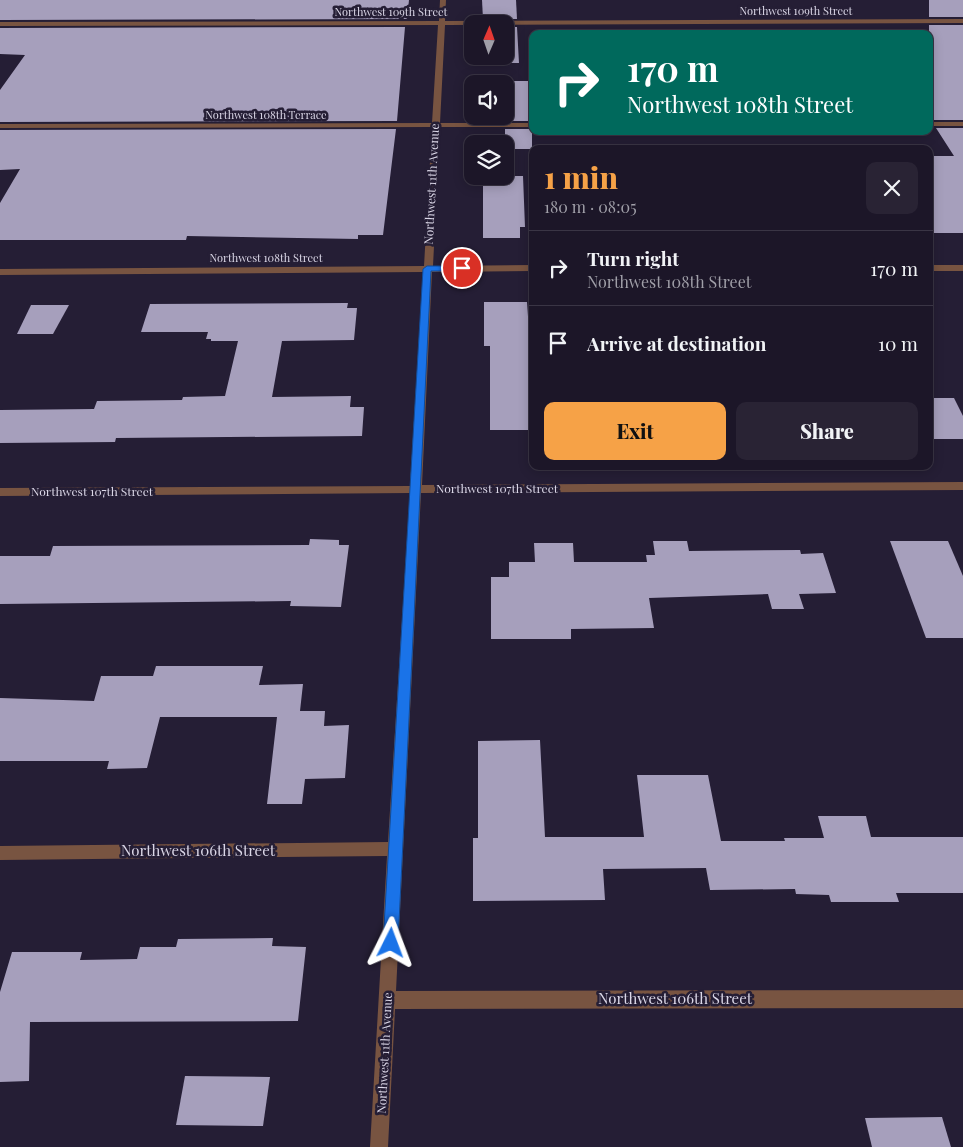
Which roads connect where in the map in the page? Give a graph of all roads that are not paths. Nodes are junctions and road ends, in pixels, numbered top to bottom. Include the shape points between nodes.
1 (443, 0) edge
2 (442, 21) junction
3 (963, 21) edge
4 (0, 24) edge
5 (933, 124) edge
6 (963, 124) edge
7 (529, 125) edge
8 (0, 126) edge
9 (436, 126) junction
10 (529, 268) edge
11 (933, 268) edge
12 (963, 268) edge
13 (427, 269) junction
14 (0, 272) edge
15 (963, 486) edge
16 (416, 490) junction
17 (0, 492) edge
18 (396, 849) junction
19 (0, 853) edge
20 (963, 998) edge
21 (388, 1000) junction
22 (379, 1147) edge

1 - 2 street, Northwest 11th Avenue
2 - 3 street, Northwest 109th Street
2 - 4 street, Northwest 109th Street
2 - 9 street, Northwest 11th Avenue
5 - 6 street
7 - 9 street, Northwest 108th Terrace
8 - 9 street, Northwest 108th Terrace
9 - 13 street, Northwest 11th Avenue
10 - 13 street, Northwest 108th Street
11 - 12 street
13 - 14 street, Northwest 108th Street
13 - 16 street, Northwest 11th Avenue
15 - 16 street, Northwest 107th Street
16 - 17 street, Northwest 107th Street
16 - 18 street, Northwest 11th Avenue
18 - 19 street, Northwest 106th Street
18 - 21 street, Northwest 11th Avenue
20 - 21 street, Northwest 106th Street
21 - 22 street, Northwest 11th Avenue

